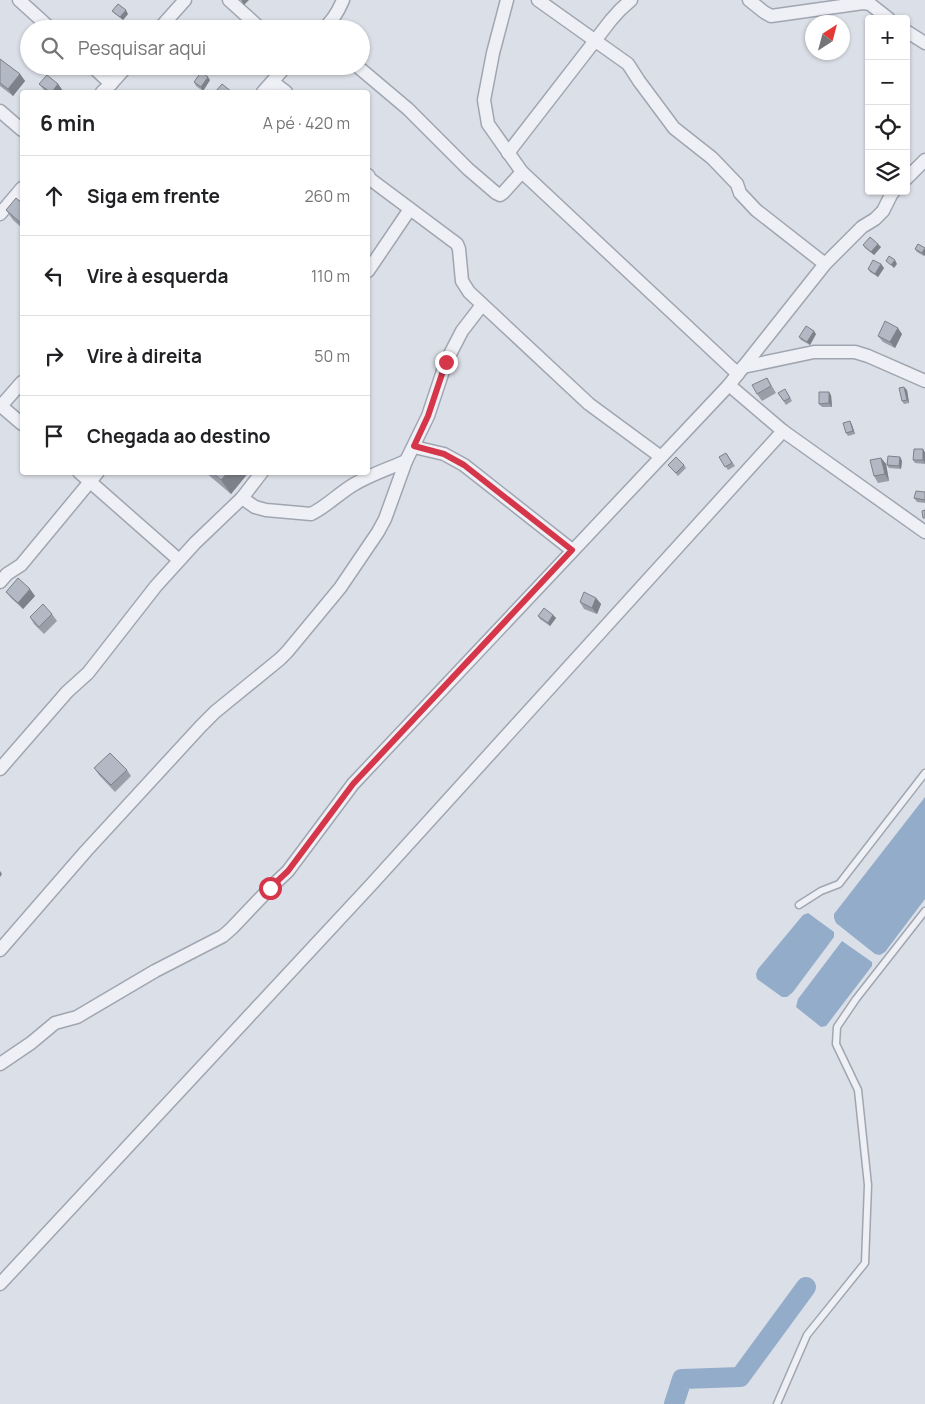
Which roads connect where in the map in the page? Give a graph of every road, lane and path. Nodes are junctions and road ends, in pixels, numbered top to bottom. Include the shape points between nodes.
1 (19, 0) edge
2 (185, 0) edge
3 (229, 0) edge
4 (343, 0) edge
5 (507, 0) edge
6 (538, 0) edge
7 (632, 0) edge
8 (749, 0) edge
9 (884, 15) edge
10 (41, 20) edge
11 (168, 20) edge
12 (251, 20) edge
13 (332, 20) edge
14 (910, 34) edge
15 (596, 41) junction
16 (925, 44) edge
17 (98, 75) edge
18 (118, 75) edge
19 (279, 75) edge
20 (368, 75) edge
21 (273, 82) junction
22 (106, 88) edge
23 (265, 90) edge
24 (283, 90) edge
25 (0, 111) edge
26 (20, 128) edge
27 (508, 153) junction
28 (925, 160) edge
29 (522, 172) junction
30 (910, 175) edge
31 (370, 179) edge
32 (20, 190) edge
33 (891, 195) edge
34 (410, 209) junction
35 (0, 214) edge
36 (825, 264) junction
37 (370, 268) edge
38 (482, 305) junction
39 (741, 371) junction
40 (925, 381) edge
41 (20, 384) edge
42 (729, 385) junction
43 (0, 406) edge
44 (20, 422) edge
45 (783, 432) junction
46 (414, 446) junction
47 (661, 457) junction
48 (406, 461) junction
49 (260, 475) edge
50 (94, 477) edge
51 (242, 498) junction
52 (925, 532) edge
53 (572, 550) junction
54 (179, 560) junction
55 (0, 582) edge
56 (0, 769) edge
57 (925, 773) edge
58 (799, 905) dead end
59 (925, 911) edge
60 (0, 950) edge
61 (0, 1064) edge
62 (0, 1284) edge
63 (777, 1404) edge

1 - 10 street
2 - 11 street
3 - 12 street
4 - 13 street
5 - 27 street via 484,100 488,124
6 - 15 street
7 - 15 street via 611,20
8 - 9 street via 771,16 863,3 870,4
14 - 16 street
15 - 27 street
15 - 36 street via 628,64 674,128 712,158 756,210
17 - 22 street
18 - 22 street
19 - 21 street
20 - 29 street via 496,193 503,193
21 - 23 street
21 - 24 street
25 - 26 street
27 - 29 street
28 - 30 street
29 - 39 street
31 - 34 street
32 - 35 street
33 - 36 street via 875,220 862,227
34 - 37 street
34 - 38 street via 457,244 462,281
36 - 39 street
38 - 46 street via 462,331 446,362
38 - 47 street via 589,404
39 - 40 street via 814,352 855,352
39 - 42 street
41 - 43 street
42 - 45 street
42 - 47 street
43 - 44 street
45 - 52 street
45 - 62 street via 370,886
46 - 48 street
46 - 53 street via 444,454 464,465
47 - 53 street
48 - 51 street via 366,478 311,514 266,510
48 - 60 street via 378,532 340,588 287,652 201,726
49 - 51 street
50 - 54 street
50 - 55 street via 21,565
51 - 54 street
53 - 61 street via 353,784 288,871 232,928 76,1016 55,1023
54 - 56 street via 88,673 67,692
57 - 58 lane via 839,884
59 - 63 lane via 837,1027 836,1044 858,1090 868,1185 865,1263 807,1335

